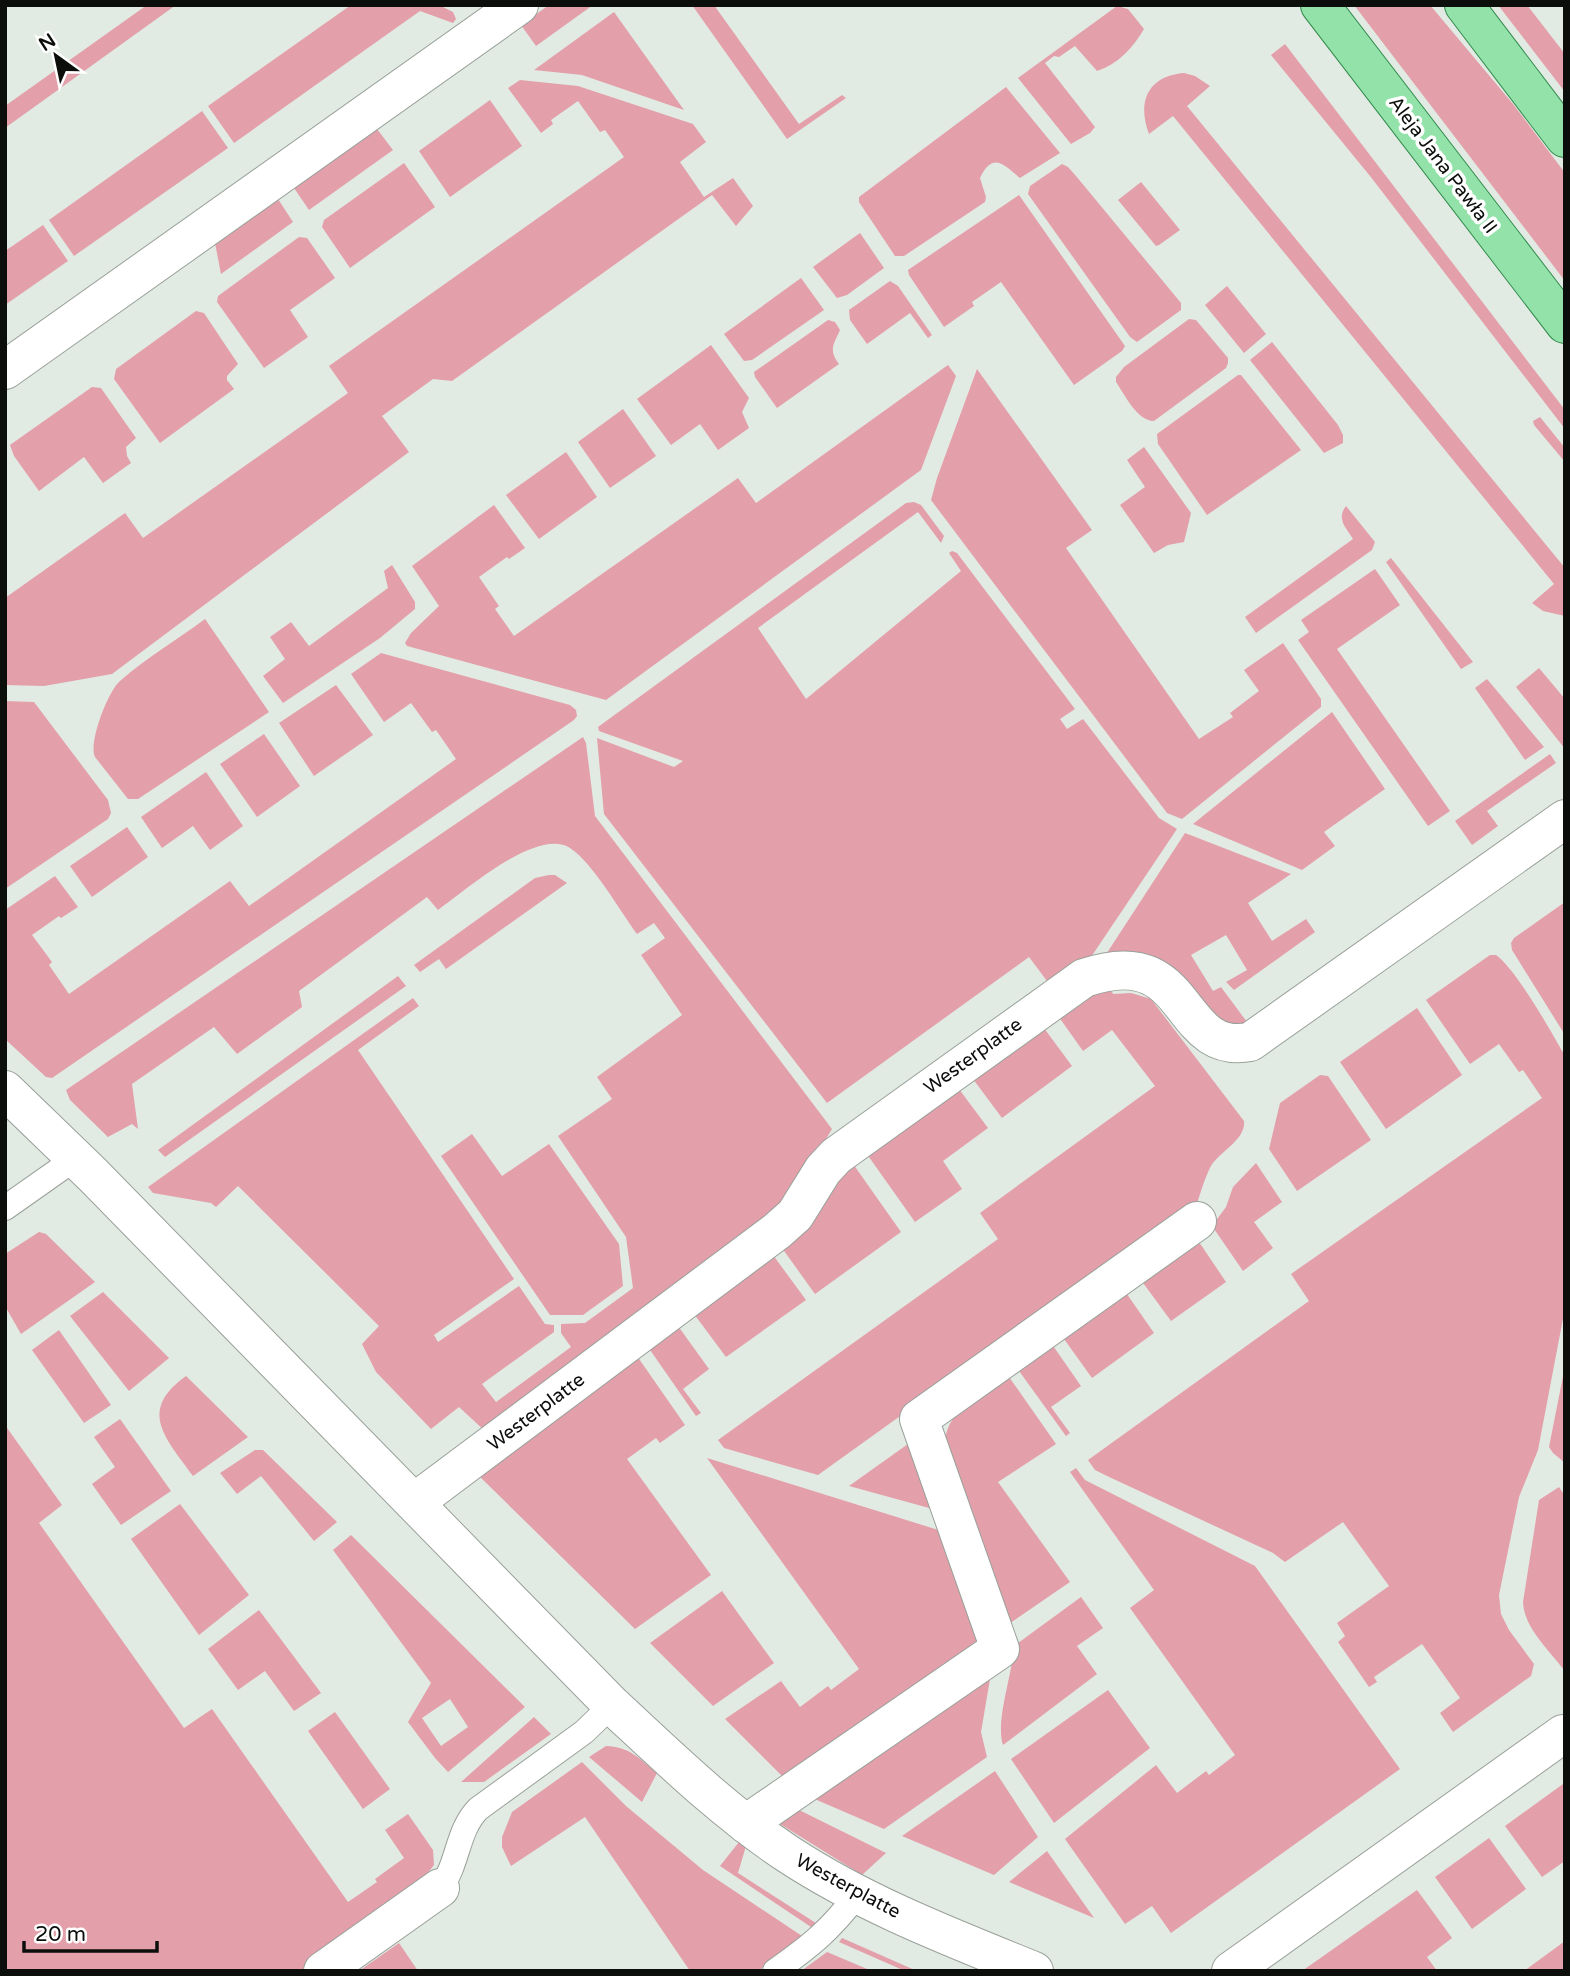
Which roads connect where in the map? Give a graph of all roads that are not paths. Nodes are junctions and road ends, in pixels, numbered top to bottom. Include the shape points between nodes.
1 (519, 5) edge
2 (1320, 5) edge
3 (1464, 5) edge
4 (1565, 138) edge
5 (1565, 324) edge
6 (5, 370) edge
7 (1565, 819) edge
8 (5, 1090) edge
9 (76, 1158) junction
10 (5, 1208) edge
11 (1197, 1221) dead end
12 (415, 1502) junction
13 (612, 1705) junction
14 (1563, 1734) dead end
15 (746, 1824) junction
16 (440, 1888) joint
17 (857, 1895) junction
18 (323, 1971) edge
19 (775, 1971) edge
20 (1034, 1971) edge
21 (1231, 1971) edge

1 - 6 street
2 - 5 main road, Aleja Jana Pawła II
3 - 4 main road
7 - 12 street, Westerplatte via 1250,1042 1213,1038 1172,990 1144,972 1127,969 1084,978 843,1150 823,1170 795,1215 777,1231
8 - 9 street, Westerplatte
9 - 10 lane
9 - 12 street, Westerplatte
11 - 15 street via 919,1419 1000,1650
12 - 13 street, Westerplatte
13 - 15 street, Westerplatte
13 - 16 lane via 584,1732 469,1818 454,1866
14 - 21 street
15 - 17 street, Westerplatte
16 - 18 street
17 - 19 lane via 814,1944
17 - 20 street, Westerplatte

